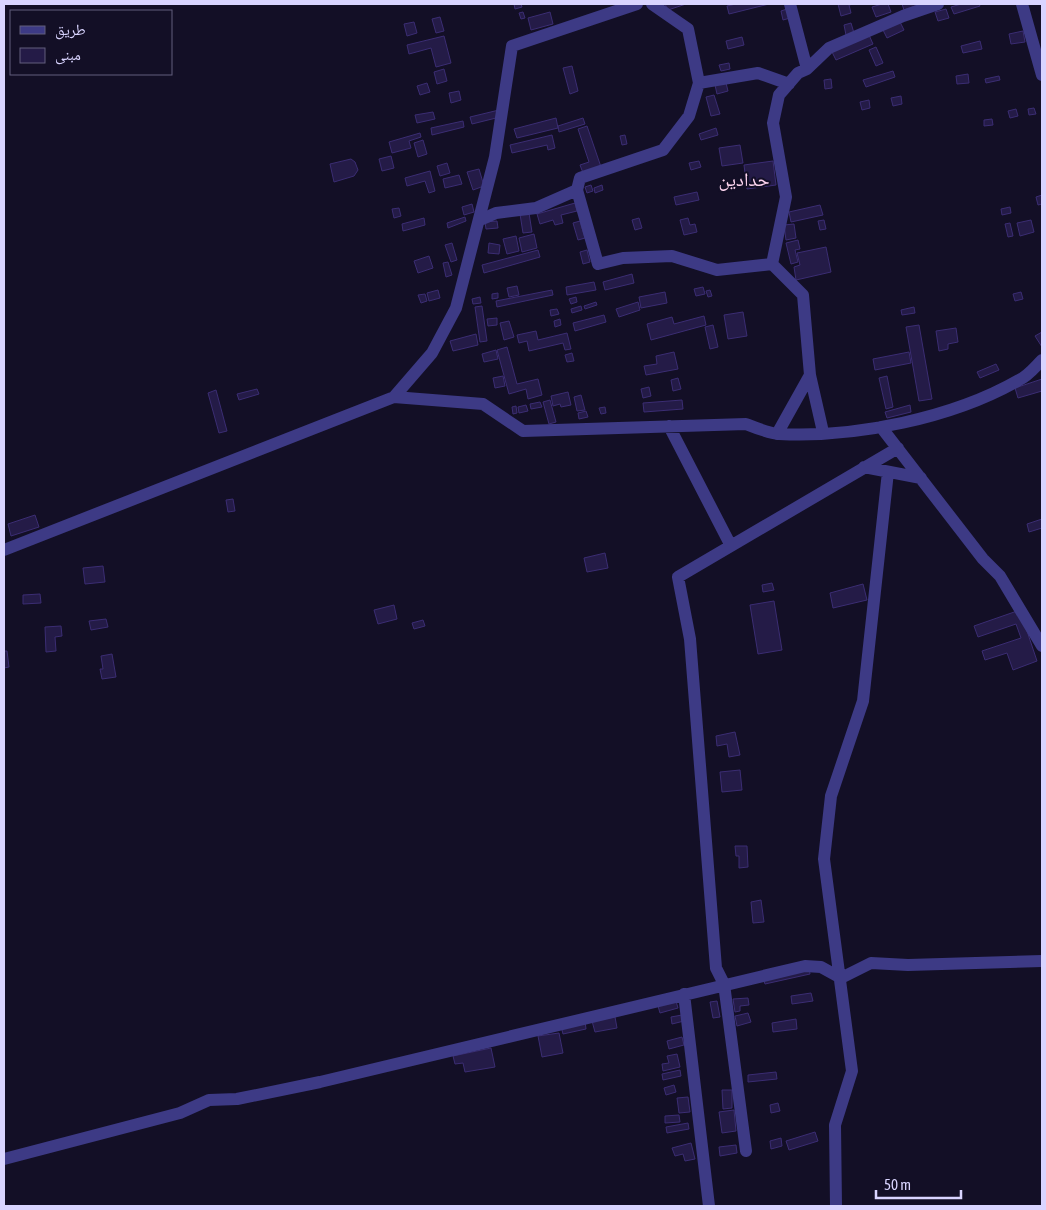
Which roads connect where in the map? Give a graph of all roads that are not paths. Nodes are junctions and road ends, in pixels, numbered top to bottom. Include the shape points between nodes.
1 (637, 4) edge
2 (652, 4) edge
3 (790, 4) edge
4 (938, 4) edge
5 (1022, 4) edge
6 (807, 69) junction
7 (1042, 75) edge
8 (699, 83) junction
9 (789, 84) junction
10 (577, 190) junction
11 (480, 220) junction
12 (772, 264) junction
13 (1039, 365) edge
14 (810, 375) junction
15 (394, 397) junction
16 (669, 426) junction
17 (882, 427) junction
18 (823, 432) junction
19 (777, 434) junction
20 (898, 448) junction
21 (864, 468) junction
22 (888, 472) junction
23 (921, 478) junction
24 (731, 546) junction
25 (4, 550) edge
26 (1042, 646) edge
27 (1042, 962) edge
28 (841, 978) junction
29 (724, 984) junction
30 (684, 994) junction
31 (746, 1151) dead end
32 (4, 1159) edge
33 (709, 1206) edge
34 (836, 1206) edge

1 - 11 street via 512,46 496,157
2 - 8 street via 688,28
3 - 6 street
4 - 6 street via 829,48
5 - 7 street
6 - 9 street via 798,73
8 - 9 street via 758,74
8 - 10 street via 689,116 663,150 580,178
9 - 12 street via 778,95 773,123 786,197
10 - 11 street via 536,208 496,213
10 - 12 street via 598,264 623,258 672,256 717,270
11 - 15 street via 456,308 432,353
12 - 14 street via 803,295
13 - 17 street via 1021,380 964,406
14 - 18 street
14 - 19 street
15 - 16 street via 483,404 523,431
15 - 25 street
16 - 19 street via 746,424
16 - 24 street
17 - 18 street
17 - 20 street
18 - 19 street
20 - 21 street
20 - 23 street
21 - 22 street
21 - 24 street
22 - 23 street
22 - 28 street via 863,701 831,796 824,859
23 - 26 street via 983,559 1000,576
24 - 29 street via 678,577 690,639 716,968
27 - 28 street via 871,963
28 - 29 street via 821,967 805,966
28 - 34 street via 852,1071 836,1125
29 - 30 street
29 - 31 street
30 - 32 street via 320,1082 238,1099 209,1100 180,1113
30 - 33 street

